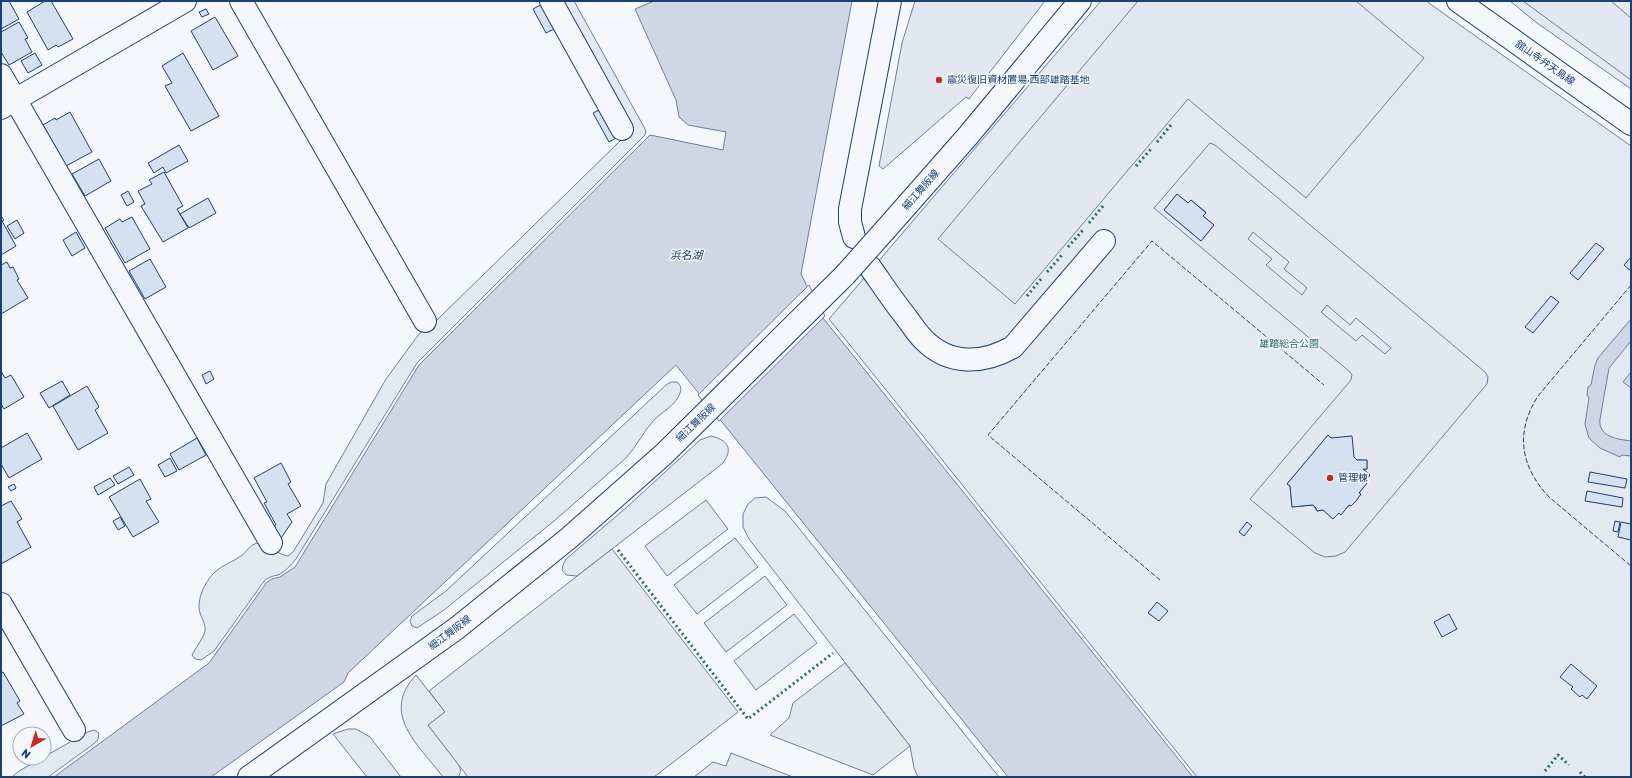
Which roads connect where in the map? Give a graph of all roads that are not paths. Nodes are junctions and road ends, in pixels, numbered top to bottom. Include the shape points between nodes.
1 (185, 1) edge
2 (241, 1) edge
3 (551, 1) edge
4 (890, 1) edge
5 (1080, 1) edge
6 (1465, 5) edge
7 (1, 75) edge
8 (8, 104) edge
9 (1631, 124) edge
10 (622, 129) dead end
11 (854, 237) dead end
12 (1104, 241) dead end
13 (870, 267) dead end
14 (425, 322) dead end
15 (271, 543) dead end
16 (1, 604) edge
17 (74, 730) dead end
18 (249, 777) edge

1 - 8 street
2 - 14 street
3 - 10 street
4 - 11 street via 850,209
5 - 18 street, 細江舞阪線, bridge via 967,137 845,275 701,418 618,496 457,628
6 - 9 street, 舘山寺弁天島線
7 - 8 street
8 - 15 street
12 - 13 street via 1013,347 985,359 961,359 935,349 919,334
16 - 17 street

